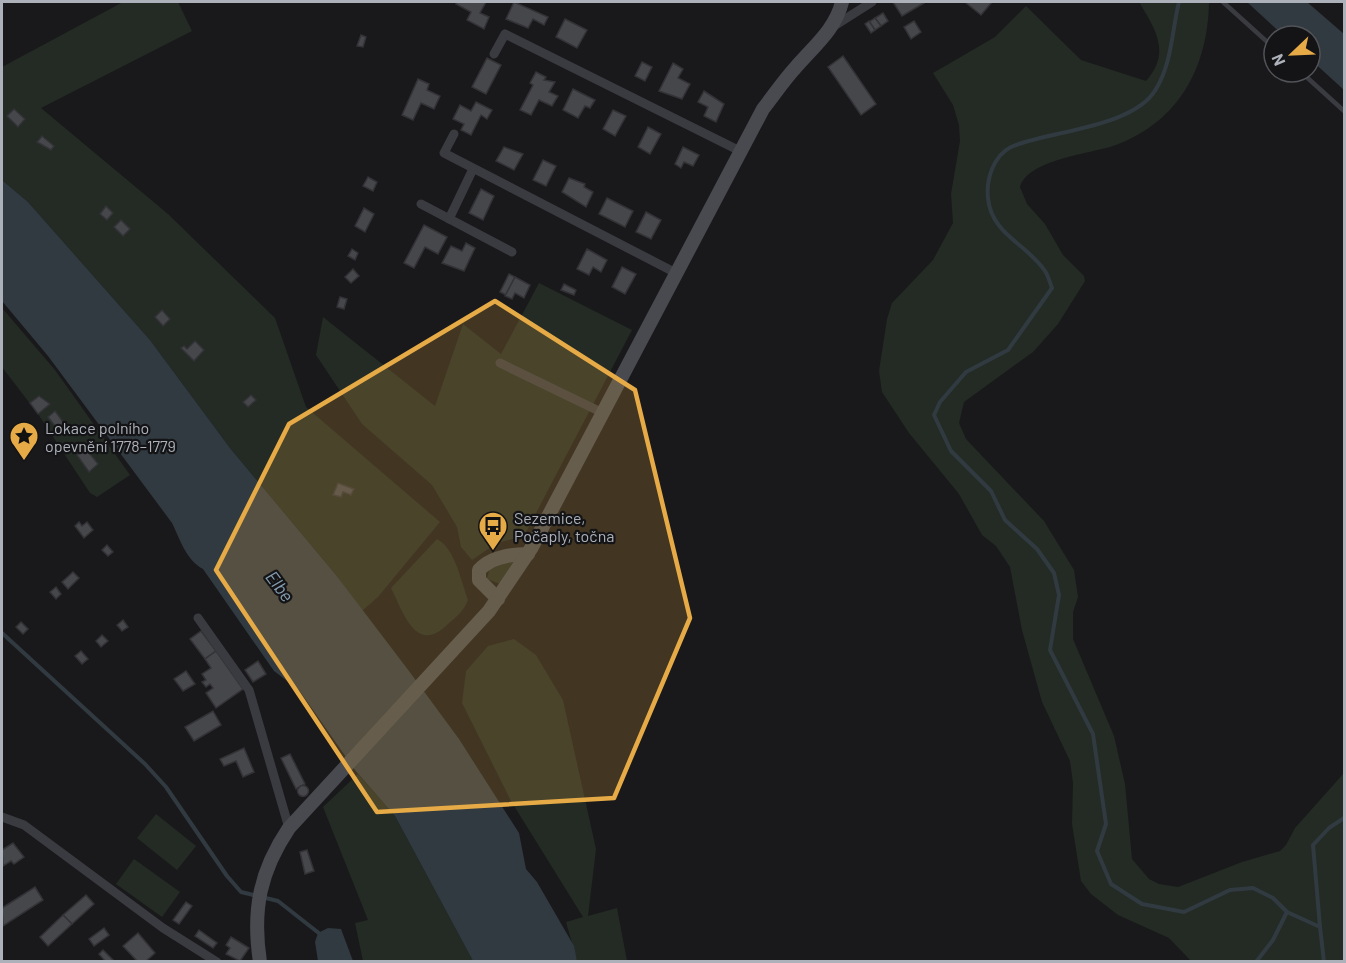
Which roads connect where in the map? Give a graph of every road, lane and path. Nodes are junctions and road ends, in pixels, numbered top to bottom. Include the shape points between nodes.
1 (843, 2) edge
2 (872, 2) edge
3 (1223, 2) edge
4 (831, 28) junction
5 (1262, 37) edge
6 (494, 54) dead end
7 (1314, 84) edge
8 (1344, 111) edge
9 (454, 134) dead end
10 (740, 152) junction
11 (473, 169) junction
12 (421, 204) dead end
13 (449, 219) junction
14 (512, 252) dead end
15 (676, 273) junction
16 (500, 363) dead end
17 (603, 412) junction
18 (528, 554) junction
19 (498, 599) junction
20 (198, 618) dead end
21 (2, 817) edge
22 (290, 828) junction
23 (217, 962) edge
24 (260, 962) edge

1 - 4 street
2 - 4 street
3 - 5 lane
4 - 10 street via 763,109
6 - 10 street via 505,34
7 - 8 lane
9 - 11 street via 444,153
10 - 15 street
11 - 13 street
11 - 15 street
12 - 13 street
13 - 14 street
15 - 17 street
16 - 17 street
17 - 18 street
18 - 19 street
18 - 19 street via 510,554 479,570 479,580
19 - 22 street
20 - 22 street via 249,690
21 - 23 street via 24,825 163,928
22 - 24 street via 273,852 262,881 257,916

